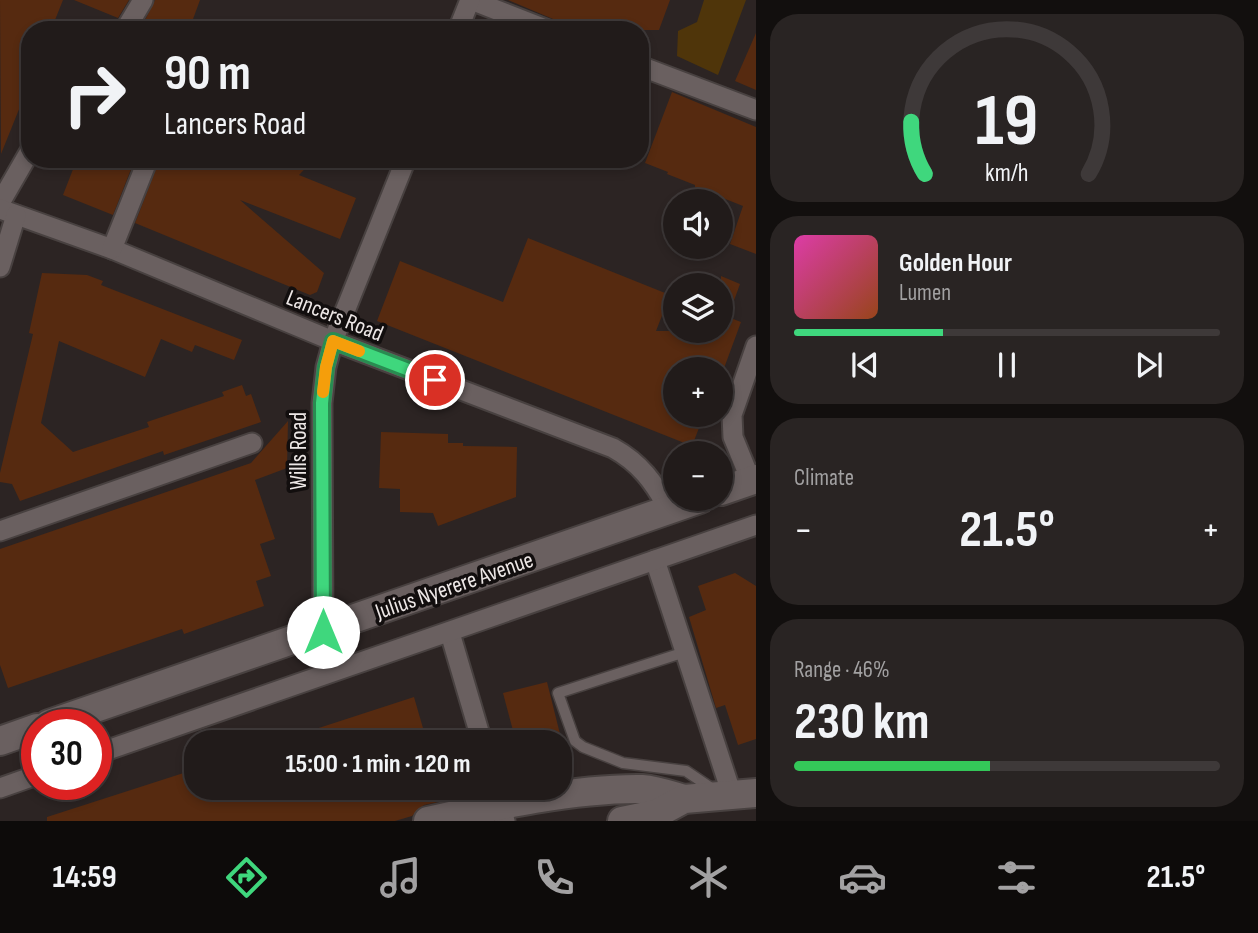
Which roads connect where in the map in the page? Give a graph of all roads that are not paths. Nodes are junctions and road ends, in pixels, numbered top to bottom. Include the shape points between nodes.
1 (143, 0) edge
2 (470, 0) edge
3 (130, 21) edge
4 (462, 21) edge
5 (525, 21) edge
6 (649, 68) edge
7 (756, 110) edge
8 (21, 167) edge
9 (144, 168) edge
10 (402, 168) edge
11 (0, 203) edge
12 (8, 212) edge
13 (112, 249) junction
14 (0, 267) edge
15 (333, 341) junction
16 (756, 346) edge
17 (253, 443) dead end
18 (753, 480) edge
19 (733, 487) edge
20 (663, 498) edge
21 (666, 511) edge
22 (756, 525) edge
23 (0, 531) edge
24 (655, 560) junction
25 (323, 632) junction
26 (450, 633) junction
27 (685, 652) junction
28 (338, 669) junction
29 (94, 709) edge
30 (478, 730) edge
31 (21, 734) edge
32 (0, 741) edge
33 (112, 748) edge
34 (21, 781) edge
35 (0, 789) edge
36 (736, 795) edge
37 (684, 799) junction
38 (500, 804) edge
39 (428, 821) edge
40 (622, 821) edge

1 - 3 street
2 - 4 street
2 - 5 street
6 - 7 street
8 - 11 street
9 - 13 street
10 - 15 street, Wills Road
12 - 13 street, Lancers Road
12 - 14 street
13 - 15 street, Lancers Road
15 - 20 street, Lancers Road via 612,448 642,467
15 - 25 street, Wills Road via 322,403
16 - 18 street via 732,415 733,437
17 - 23 street
18 - 19 main road
21 - 25 main road, Julius Nyerere Avenue
22 - 24 street
24 - 26 street
24 - 27 street
25 - 28 street
25 - 29 main road, Julius Nyerere Avenue
26 - 28 street
26 - 30 street
27 - 36 street
27 - 36 lane via 558,692 575,741 623,763 686,771
28 - 33 street
31 - 32 main road
34 - 35 street
36 - 37 main road
37 - 38 main road via 642,789
37 - 40 main road via 656,814
38 - 39 main road

